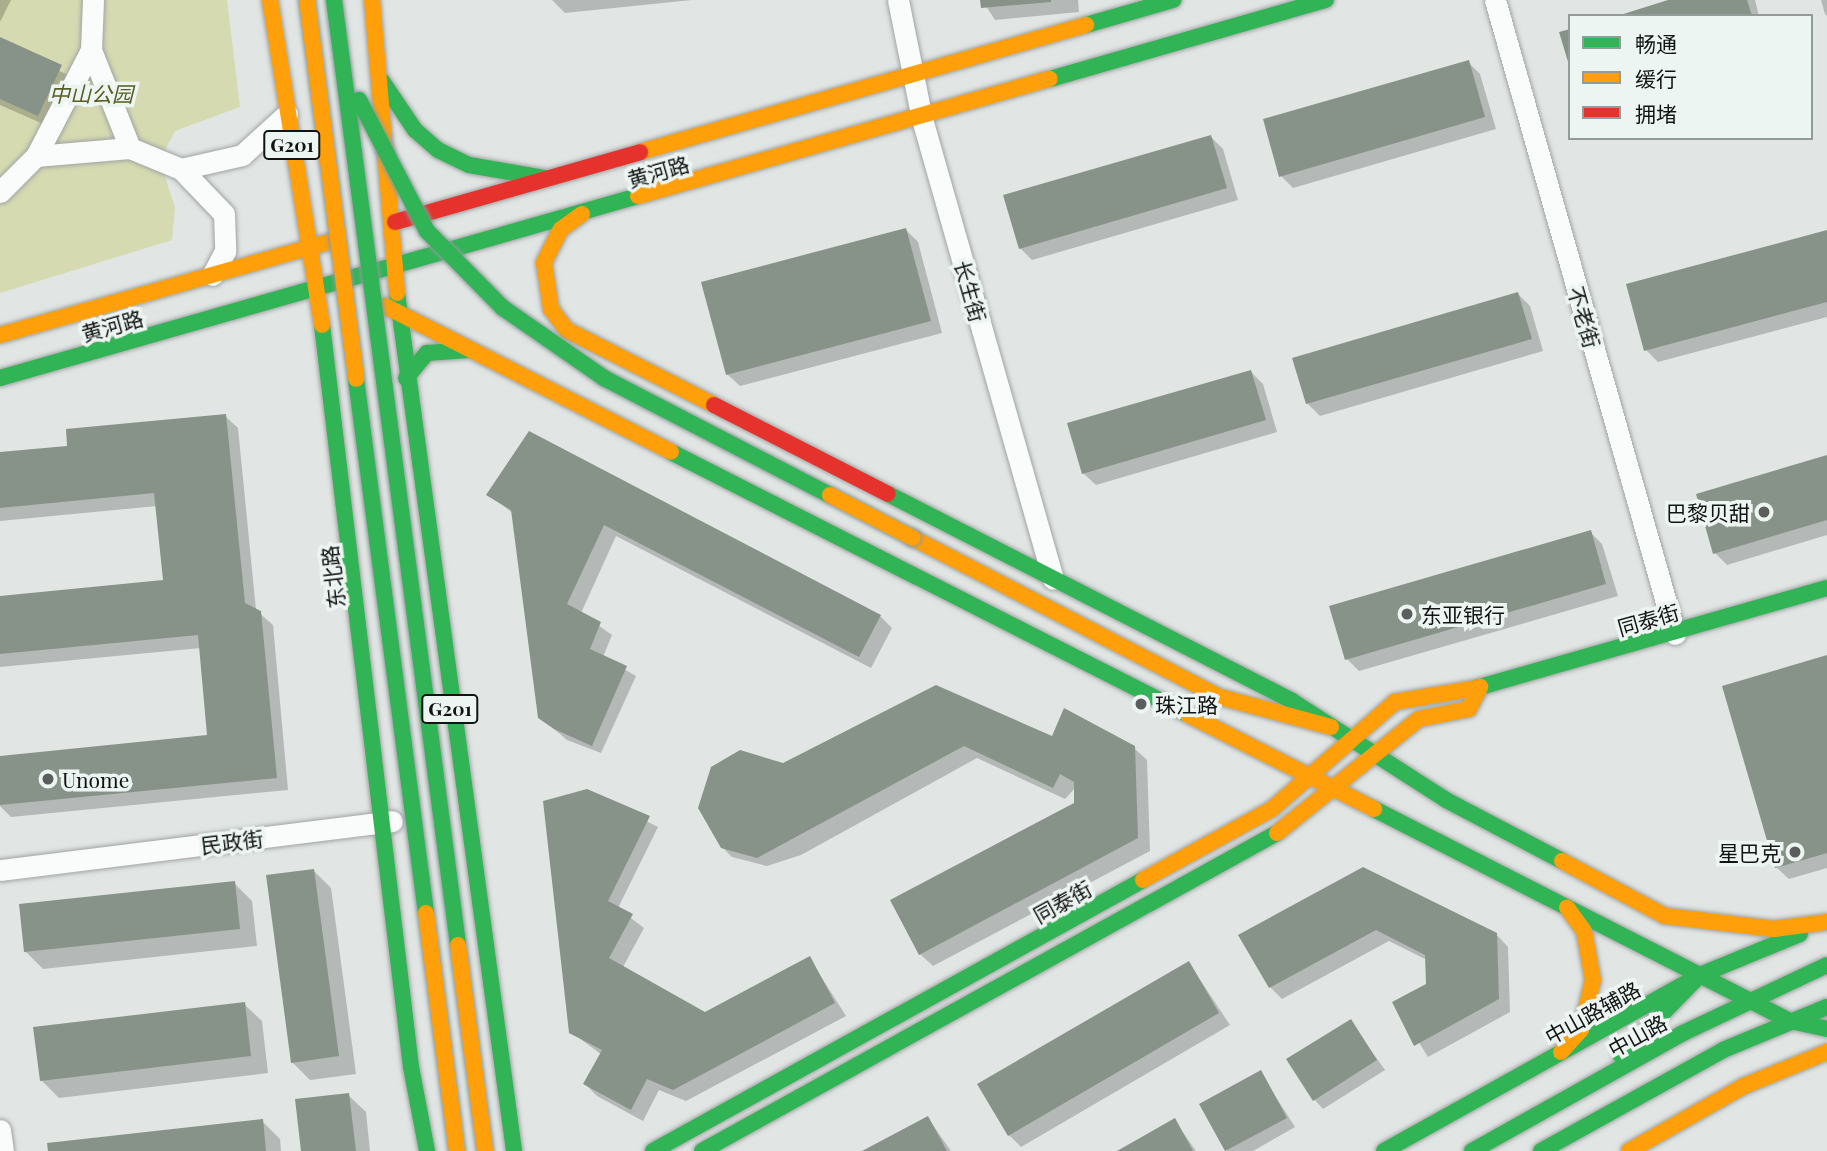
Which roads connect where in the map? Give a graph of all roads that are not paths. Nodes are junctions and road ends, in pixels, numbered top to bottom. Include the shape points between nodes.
1 (93, 0) edge
2 (270, 0) edge
3 (307, 0) edge
4 (334, 0) edge
5 (372, 0) edge
6 (898, 0) edge
7 (1174, 0) edge
8 (1326, 0) edge
9 (1495, 0) edge
10 (337, 26) junction
11 (91, 50) junction
12 (911, 75) junction
13 (379, 76) junction
14 (287, 114) junction
15 (922, 119) junction
16 (130, 148) junction
17 (36, 156) junction
18 (181, 169) junction
19 (550, 178) junction
20 (0, 192) edge
21 (583, 214) junction
22 (391, 223) junction
23 (309, 247) junction
24 (395, 267) junction
25 (312, 269) junction
26 (212, 275) junction
27 (339, 282) junction
28 (316, 289) junction
29 (399, 313) junction
30 (567, 330) junction
31 (0, 335) edge
32 (471, 350) junction
33 (0, 378) edge
34 (406, 378) junction
35 (540, 385) junction
36 (330, 387) junction
37 (1053, 579) junction
38 (1827, 587) edge
39 (1675, 634) junction
40 (1480, 687) junction
41 (1331, 727) junction
42 (1352, 740) junction
43 (1375, 755) junction
44 (1309, 777) junction
45 (1333, 789) junction
46 (464, 811) junction
47 (382, 822) junction
48 (0, 870) edge
49 (1567, 908) junction
50 (1827, 923) edge
51 (1827, 965) edge
52 (1700, 975) junction
53 (1749, 1000) junction
54 (1827, 1007) edge
55 (1790, 1021) junction
56 (1827, 1029) edge
57 (1561, 1052) junction
58 (1827, 1052) edge
59 (1595, 1082) junction
60 (0, 1130) edge
61 (3, 1151) edge
62 (427, 1151) edge
63 (457, 1151) edge
64 (485, 1151) edge
65 (514, 1151) edge
66 (653, 1151) edge
67 (702, 1151) edge
68 (1384, 1151) edge
69 (1472, 1151) edge
70 (1541, 1151) edge
71 (1629, 1151) edge

1 - 11 street
2 - 14 main road, 东北路 / G201
3 - 63 main road, bridge
4 - 10 main road, bridge
5 - 13 main road, G201
6 - 12 street, 长生街
7 - 12 main road, 黄河路
8 - 15 main road, 黄河路
9 - 39 street, 不老街
10 - 41 main road, bridge via 355,89 403,194 427,231 503,308 604,379 1220,697
10 - 64 main road, bridge
11 - 16 street
11 - 17 street
12 - 15 street, 长生街
12 - 19 main road, 黄河路
13 - 19 main road via 395,106 438,150 506,174
13 - 22 main road, G201
14 - 18 street via 242,155
14 - 23 main road, 东北路 / G201
15 - 21 main road, 黄河路
15 - 37 street, 长生街
16 - 17 street
16 - 18 street
17 - 20 street
18 - 26 street via 224,214 225,251
19 - 22 main road, 黄河路
21 - 24 main road, 黄河路
21 - 30 main road via 561,229 544,264 551,309
22 - 23 main road, 黄河路
22 - 24 main road, G201
23 - 25 main road, 东北路 / G201
23 - 26 main road, 黄河路
24 - 27 main road, 黄河路
24 - 29 main road, G201
25 - 27 main road
25 - 28 main road, 东北路 / G201
26 - 31 main road, 黄河路
27 - 28 main road, 黄河路
27 - 29 main road
28 - 33 main road, 黄河路
28 - 36 main road, 东北路 / G201
29 - 32 main road
29 - 34 main road, G201
30 - 35 main road
30 - 37 main road
32 - 34 main road via 427,353
32 - 35 main road
34 - 36 main road
34 - 46 main road, G201
35 - 44 main road
36 - 47 main road, 东北路 / G201
37 - 41 main road
38 - 39 main road, 同泰街
39 - 40 main road, 同泰街
40 - 42 main road, 同泰街 via 1395,702
40 - 43 main road, 同泰街 via 1469,709 1419,719
41 - 42 main road
42 - 43 main road
42 - 44 main road, 同泰街
43 - 45 main road, 同泰街
43 - 50 main road via 1446,800 1665,916 1774,929
44 - 45 main road
44 - 66 main road, 同泰街 via 1272,809
45 - 49 main road
45 - 67 main road, 同泰街 via 1287,827
46 - 47 street, 民政街
46 - 65 main road, G201
47 - 48 street, 民政街
47 - 62 main road, 东北路 / G201
49 - 52 main road
49 - 57 main road via 1584,931 1593,980 1581,1030
50 - 52 main road, 中山路辅路
51 - 53 main road, 中山路
52 - 53 main road
52 - 57 main road, 中山路辅路
52 - 59 main road
53 - 55 main road
53 - 59 main road, 中山路
54 - 55 main road
55 - 56 main road
55 - 70 main road via 1723,1049
57 - 68 main road, 中山路辅路
58 - 71 main road via 1744,1086
59 - 69 main road, 中山路
60 - 61 street

